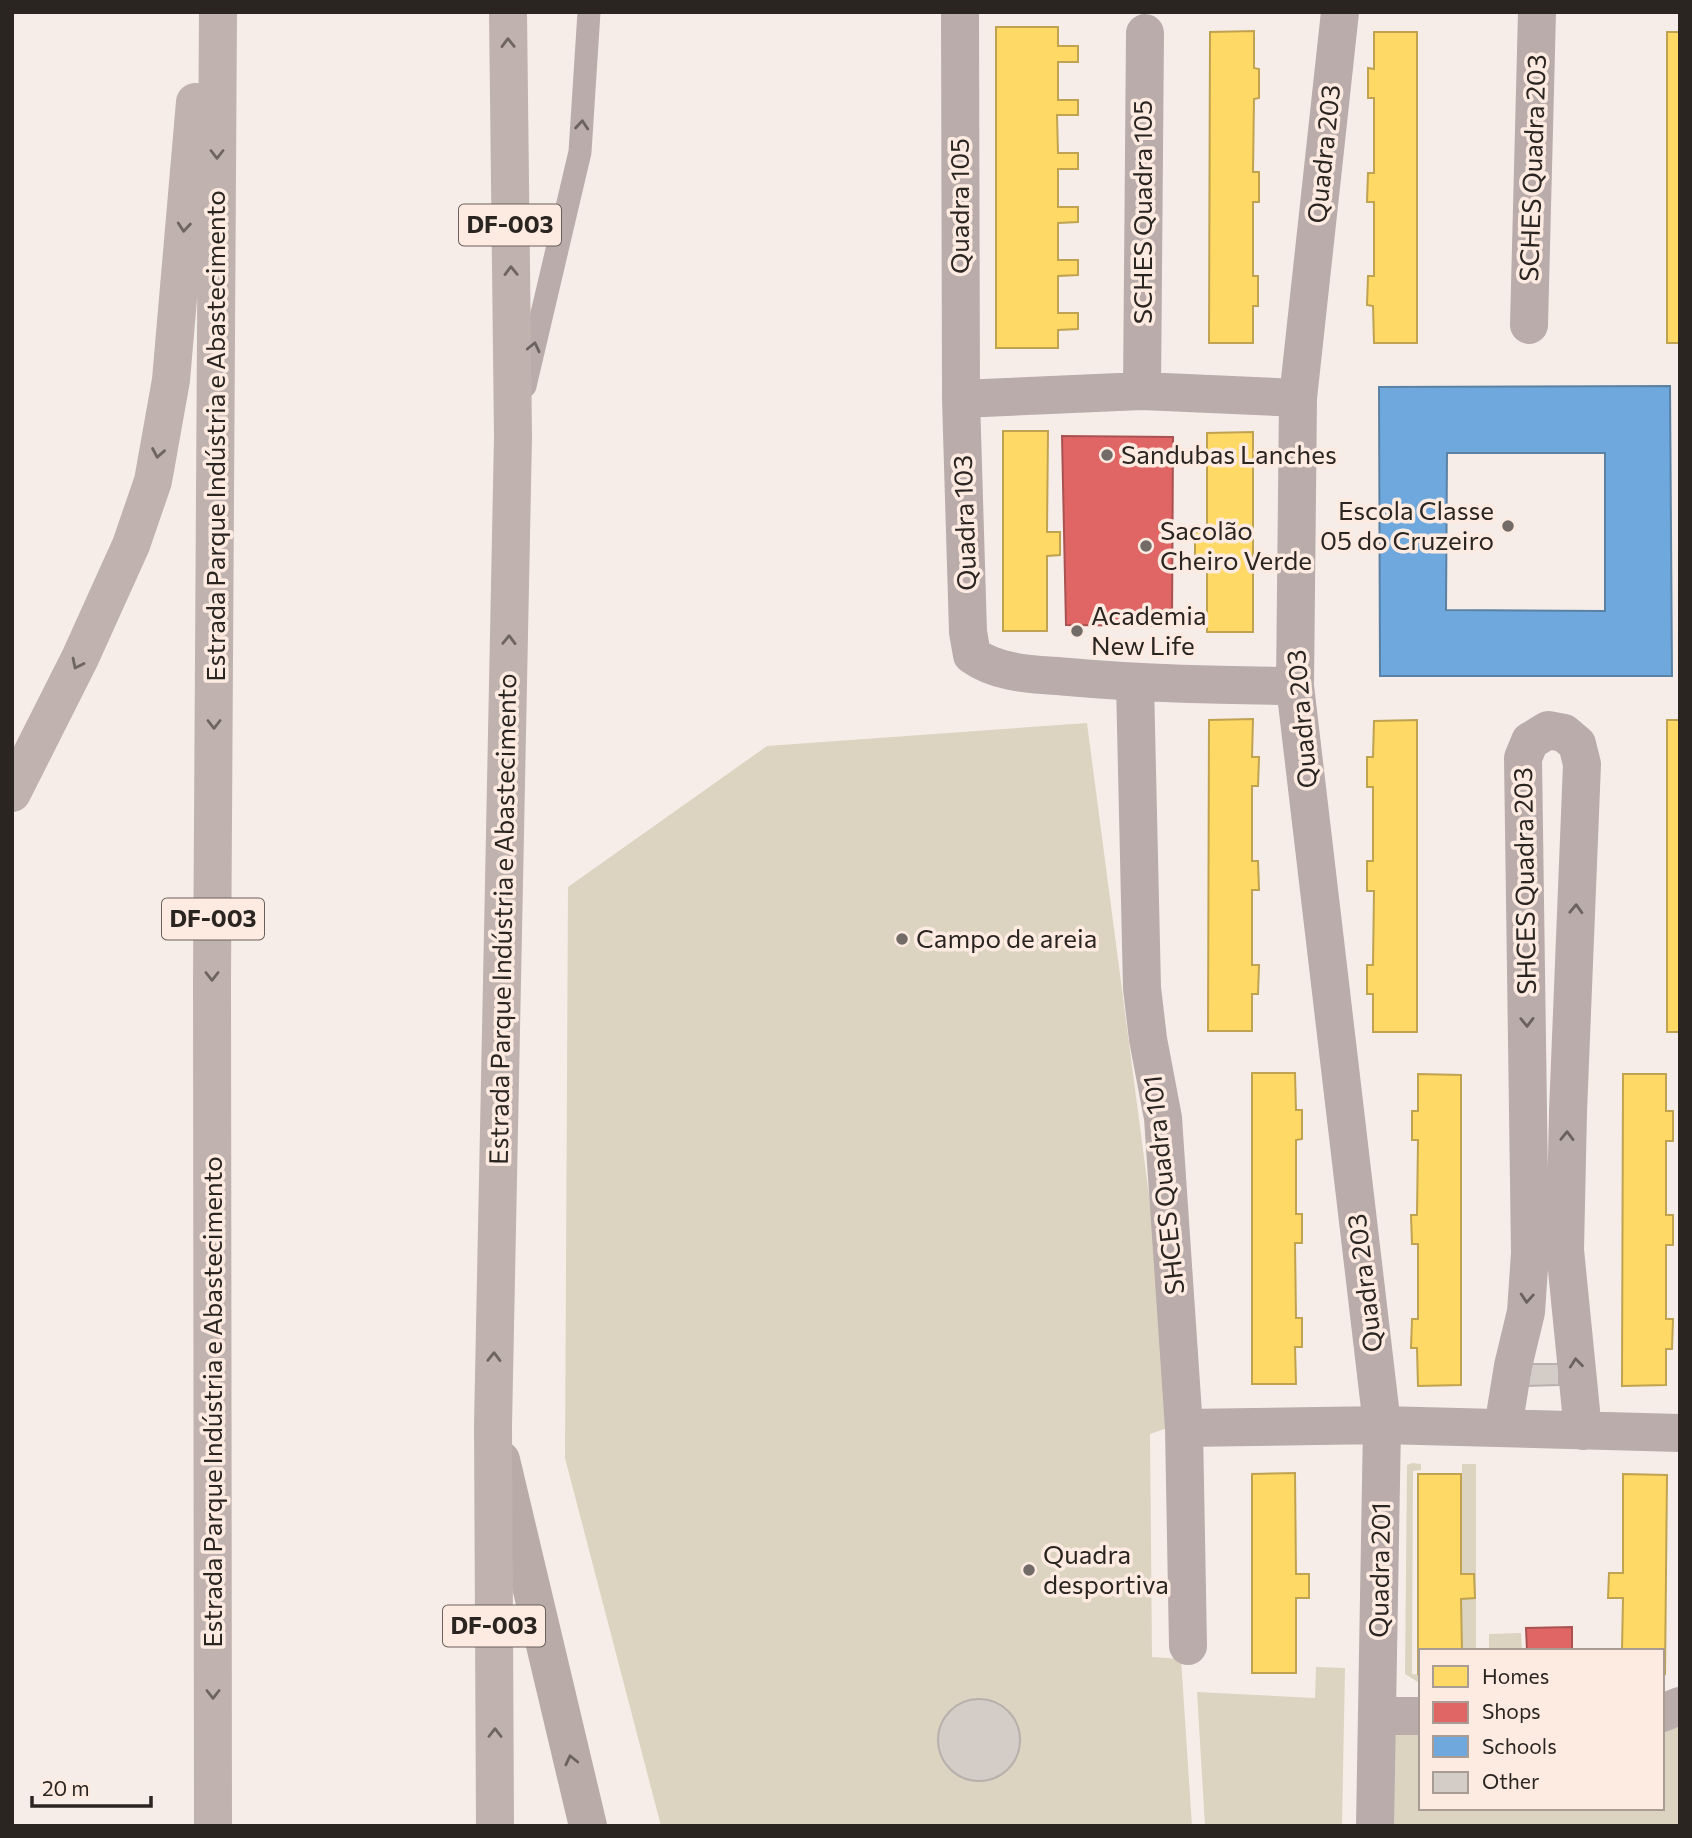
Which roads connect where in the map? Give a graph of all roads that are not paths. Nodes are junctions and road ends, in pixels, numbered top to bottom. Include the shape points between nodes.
1 (202, 12) edge
2 (218, 12) edge
3 (508, 12) edge
4 (589, 12) edge
5 (960, 12) edge
6 (1340, 12) edge
7 (1537, 12) edge
8 (1145, 33) dead end
9 (1529, 325) dead end
10 (1142, 391) junction
11 (1298, 398) junction
12 (961, 399) junction
13 (513, 437) junction
14 (1135, 683) junction
15 (1295, 686) junction
16 (12, 793) edge
17 (1547, 1251) junction
18 (1382, 1424) junction
19 (493, 1426) junction
20 (1184, 1428) junction
21 (1503, 1428) junction
22 (1583, 1431) junction
23 (1680, 1433) edge
24 (1188, 1646) dead end
25 (1378, 1716) junction
26 (1419, 1716) edge
27 (213, 1826) edge
28 (495, 1826) edge
29 (588, 1826) edge
30 (1375, 1826) edge

1 -> 16 highway via 171,380 153,481 131,545 86,646
2 -> 27 highway, Estrada Parque Indústria e Abastecimento / DF-003
13 -> 3 highway, Estrada Parque Indústria e Abastecimento / DF-003
13 -> 4 lane via 580,152
5 - 12 street, Quadra 105
6 - 11 street, Quadra 203
7 - 9 street, SCHES Quadra 203
8 - 10 street, SCHES Quadra 105
10 - 11 street
10 - 12 street
11 - 15 street, Quadra 203
12 - 14 street, Quadra 103 via 972,655 987,666 1009,671
19 -> 13 highway, Estrada Parque Indústria e Abastecimento / DF-003
14 - 15 street, Quadra 103
14 - 20 street, SHCES Quadra 101 via 1142,988 1163,1118
15 - 18 street, Quadra 203
17 -> 17 street, SHCES Quadra 203 via 1567,1112 1582,764 1577,744 1564,733 1548,730 1530,741 1523,758
17 -> 21 street, SHCES Quadra 203 via 1526,1312
22 -> 17 street, SHCES Quadra 203
18 - 20 street
18 - 21 street
18 - 25 street, Quadra 201
28 -> 19 highway, Estrada Parque Indústria e Abastecimento / DF-003
29 -> 19 main road
20 - 24 street, SHCES Quadra 101
21 - 22 street
22 - 23 street
25 - 26 street
25 - 30 street, Quadra 201

